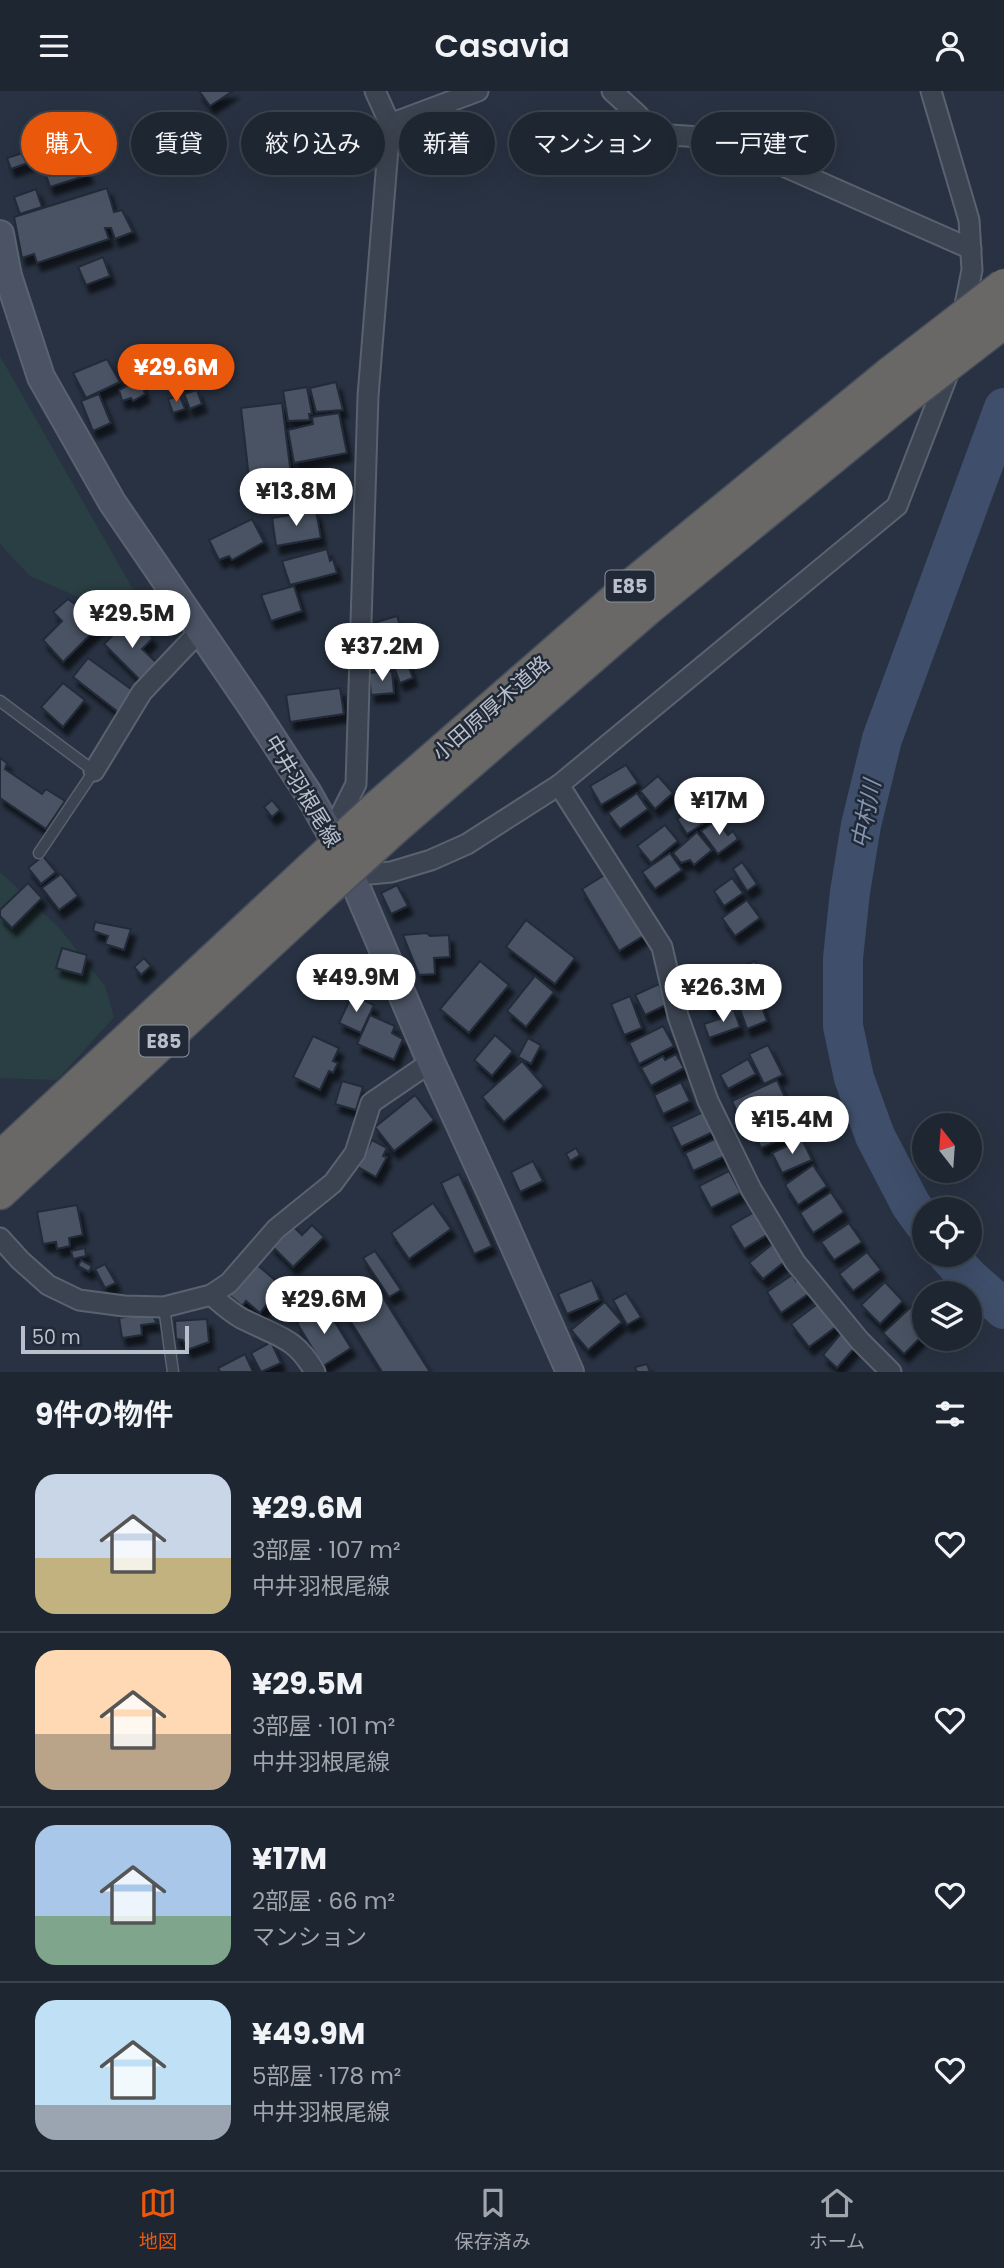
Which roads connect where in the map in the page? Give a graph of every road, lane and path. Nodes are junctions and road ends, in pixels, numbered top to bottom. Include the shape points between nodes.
1 (375, 91) edge
2 (478, 91) edge
3 (612, 91) edge
4 (931, 91) edge
5 (390, 124) junction
6 (0, 234) edge
7 (971, 249) junction
8 (972, 270) junction
9 (1004, 279) edge
10 (1004, 285) edge
11 (1004, 322) edge
12 (899, 385) junction
13 (199, 632) junction
14 (0, 701) edge
15 (94, 771) junction
16 (559, 785) junction
17 (331, 834) junction
18 (39, 853) dead end
19 (329, 875) junction
20 (431, 1062) junction
21 (0, 1158) edge
22 (0, 1193) edge
23 (0, 1238) edge
24 (211, 1295) junction
25 (164, 1307) junction
26 (173, 1372) edge
27 (315, 1372) edge
28 (570, 1372) edge
29 (891, 1372) edge

1 - 5 street
2 - 5 street
3 - 7 street via 655,134 731,139
4 - 7 street via 969,221
5 - 17 street via 368,396 356,784
6 - 13 main road, 中井羽根尾線 via 8,276 41,377 111,502
7 - 8 street
8 - 9 street
8 - 16 street via 953,362 897,506
10 - 12 highway, 小田原厚木道路 / E85, bridge
11 - 12 highway, 小田原厚木道路 / E85, bridge
12 - 19 highway, 小田原厚木道路 / E85, bridge via 629,587
13 - 15 street via 142,692
13 - 17 main road, 中井羽根尾線
14 - 15 lane
15 - 18 lane
16 - 19 street via 467,844 431,860 391,872
16 - 29 street via 662,947 678,1016 708,1101 751,1189 795,1262
17 - 19 main road, 中井羽根尾線
19 - 20 main road, 中井羽根尾線
19 - 21 highway, 小田原厚木道路 / E85
19 - 22 highway, 小田原厚木道路 / E85
20 - 24 street via 372,1103 355,1153 333,1183 276,1229 229,1283
20 - 28 main road, 中井羽根尾線
23 - 25 street via 48,1285 79,1300
24 - 25 street
24 - 27 street via 244,1320 295,1345
25 - 26 lane

